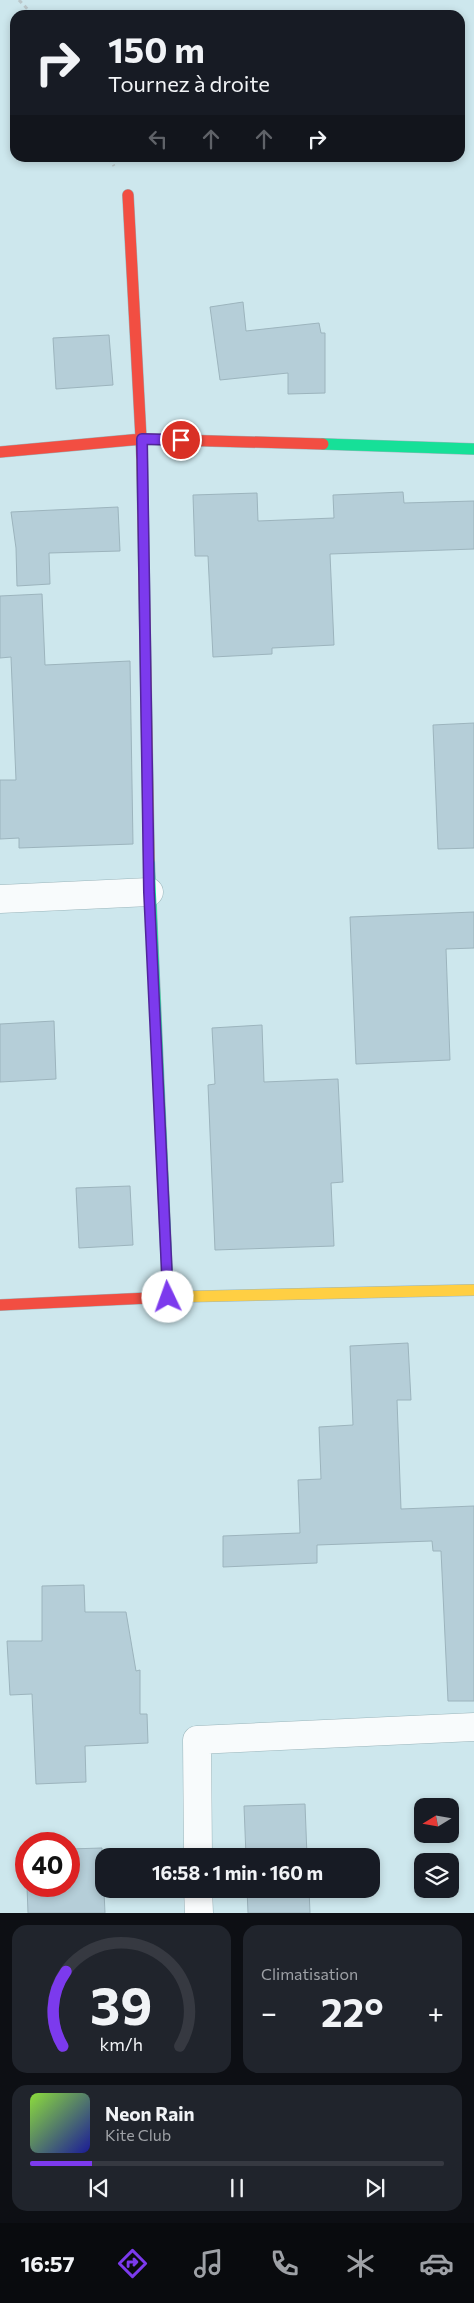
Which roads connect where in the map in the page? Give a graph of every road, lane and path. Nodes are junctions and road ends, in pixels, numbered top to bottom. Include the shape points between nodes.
1 (19, 0) edge
2 (28, 10) edge
3 (128, 194) dead end
4 (142, 439) junction
5 (474, 449) edge
6 (0, 452) edge
7 (149, 892) junction
8 (0, 899) edge
9 (474, 1290) edge
10 (168, 1297) junction
11 (0, 1305) edge
12 (474, 1727) edge
13 (198, 1848) edge
14 (198, 1898) edge
15 (199, 1913) edge

1 - 2 path
3 - 4 street
4 - 5 street
4 - 6 street
4 - 7 street
7 - 8 street
7 - 10 street
9 - 10 street
10 - 11 street
12 - 13 street via 197,1740
14 - 15 street

